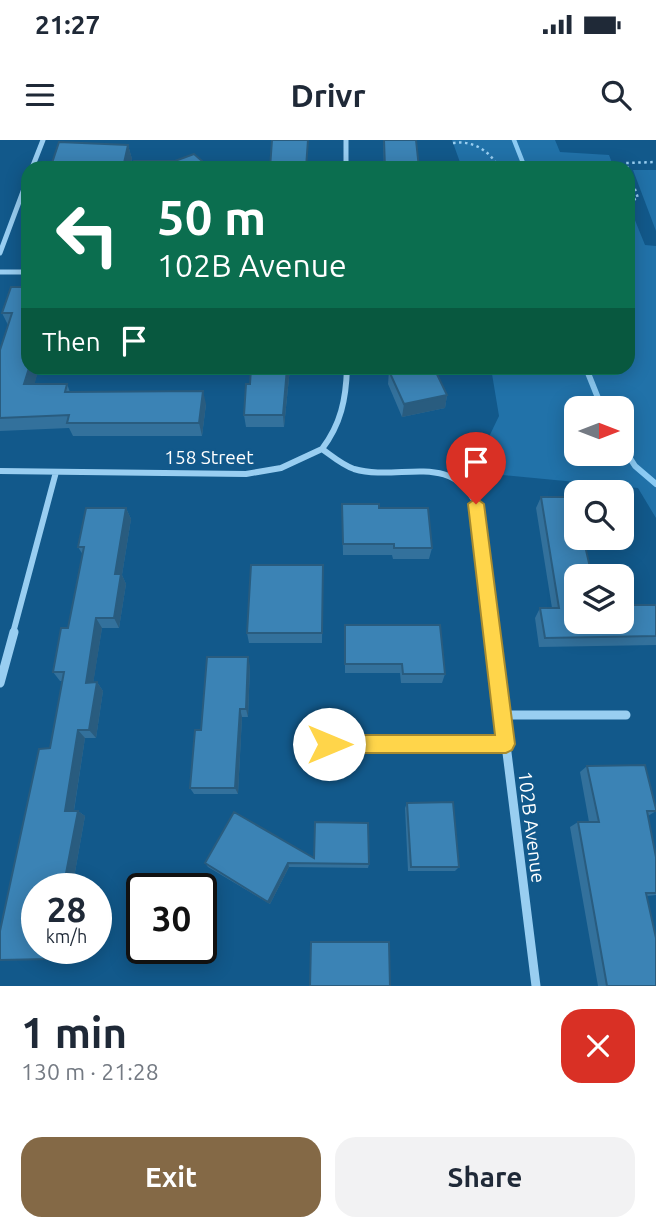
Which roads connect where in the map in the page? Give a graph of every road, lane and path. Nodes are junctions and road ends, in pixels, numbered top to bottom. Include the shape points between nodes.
1 (43, 140) edge
2 (346, 140) edge
3 (453, 144) dead end
4 (35, 161) edge
5 (346, 161) edge
6 (495, 161) edge
7 (656, 162) edge
8 (635, 163) edge
9 (21, 197) edge
10 (0, 253) edge
11 (0, 272) edge
12 (21, 272) edge
13 (347, 375) edge
14 (322, 449) junction
15 (0, 471) edge
16 (56, 471) junction
17 (0, 683) edge
18 (502, 715) junction
19 (626, 715) dead end
20 (329, 744) dead end
21 (506, 744) junction
22 (536, 986) edge

1 - 4 street
2 - 5 street
3 - 6 path via 464,140 477,144
7 - 8 path
9 - 10 street
11 - 12 street
13 - 14 street via 346,401 332,437
14 - 16 street, 158 Street via 281,468 246,474
14 - 18 street, 102B Avenue via 357,469 447,474 466,486 476,504
15 - 16 street, 158 Street
16 - 17 street
18 - 19 street
18 - 21 street, 102B Avenue
20 - 21 street
21 - 22 street, 102B Avenue

